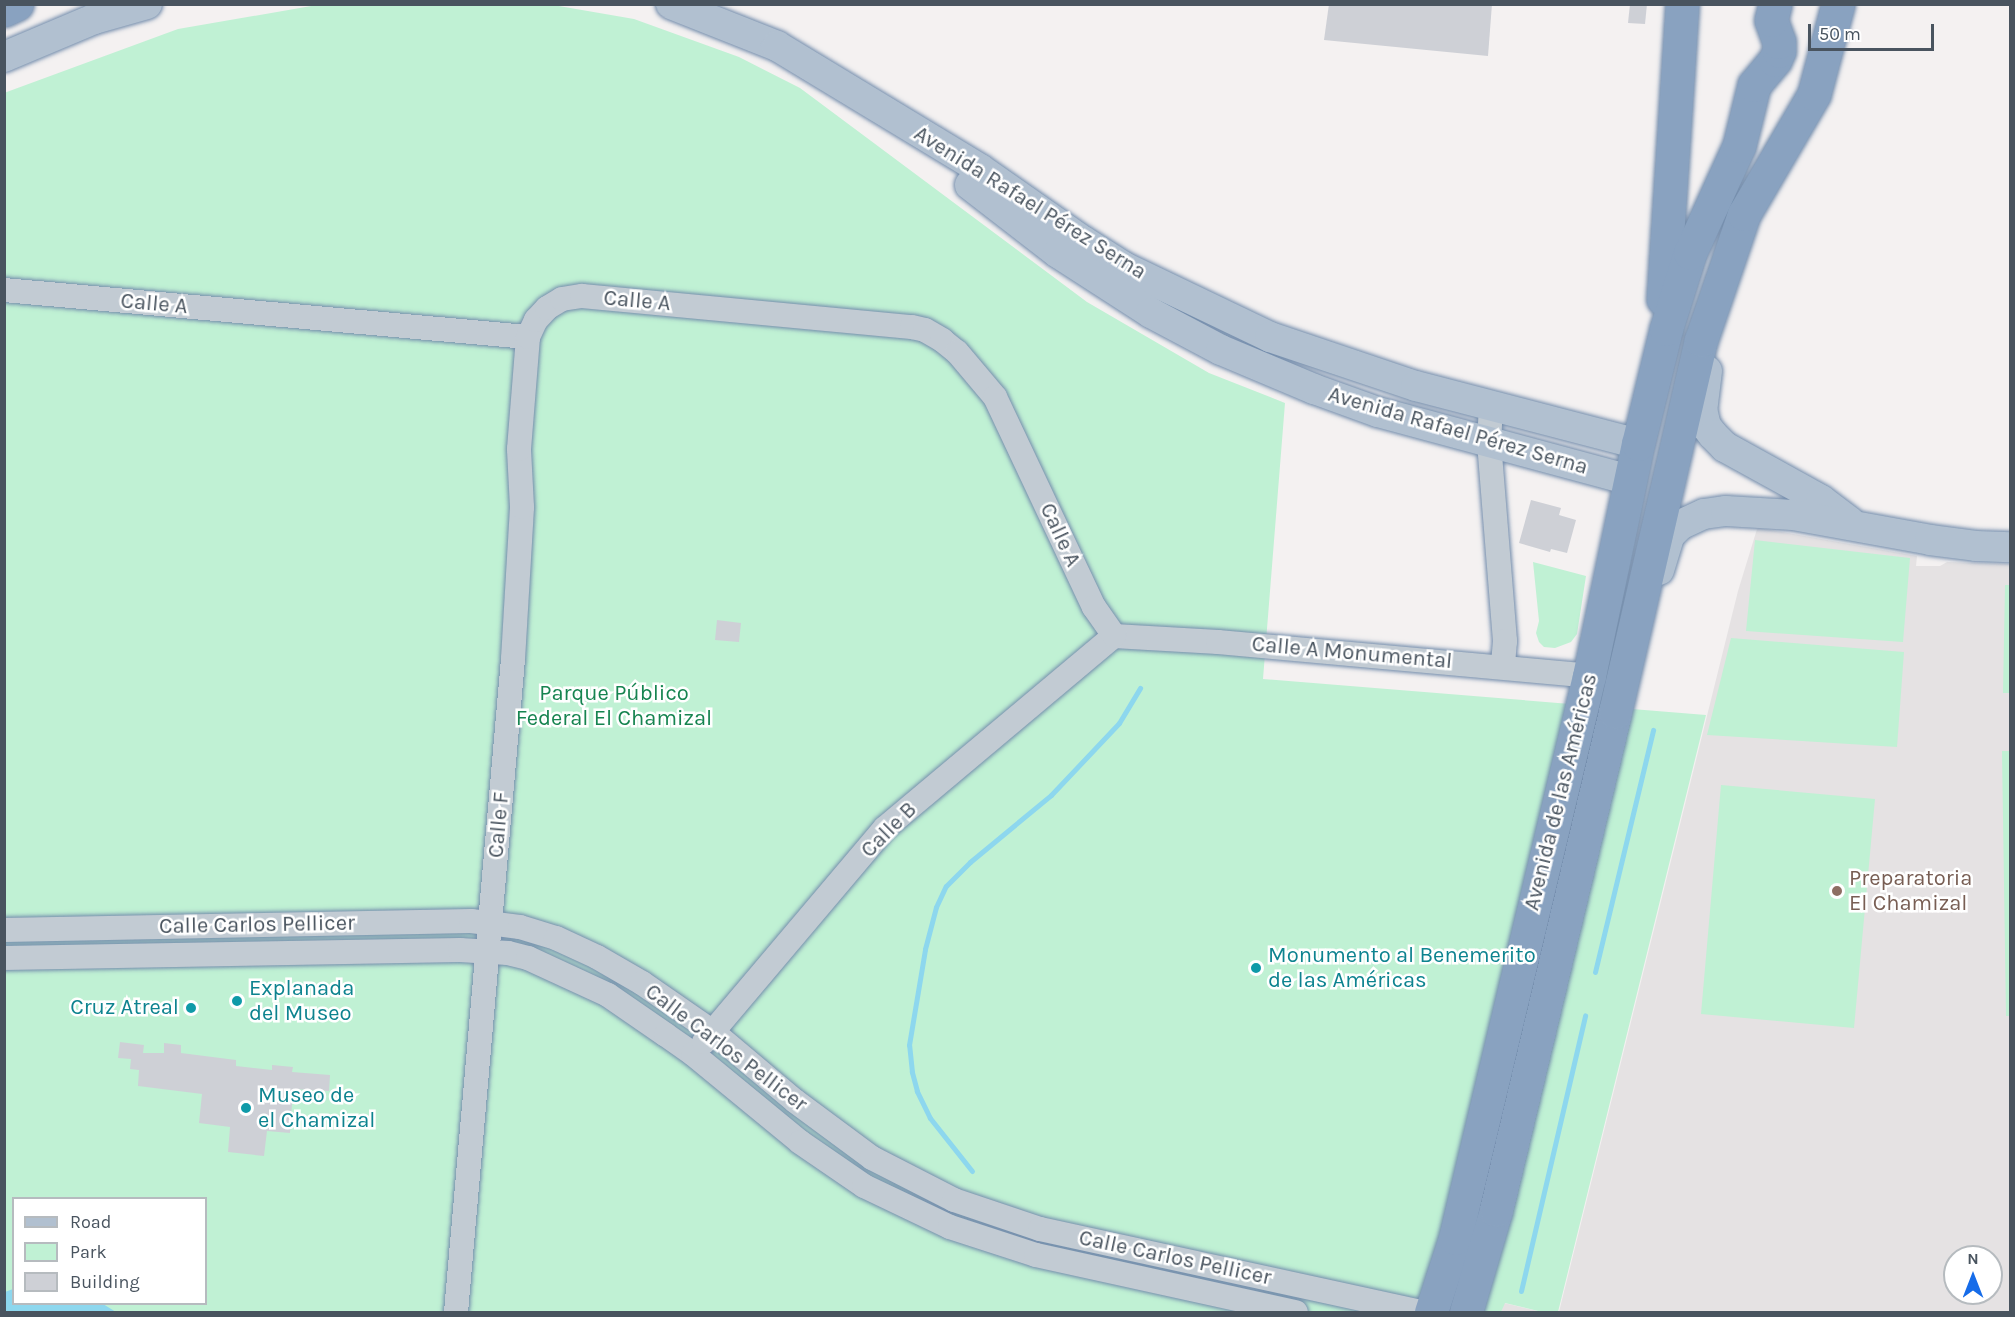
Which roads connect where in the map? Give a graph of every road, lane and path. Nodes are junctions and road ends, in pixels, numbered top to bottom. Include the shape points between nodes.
1 (17, 4) edge
2 (147, 4) edge
3 (671, 4) edge
4 (1682, 4) edge
5 (1775, 4) edge
6 (1838, 4) edge
7 (4, 10) edge
8 (4, 57) edge
9 (898, 121) junction
10 (4, 290) edge
11 (1717, 292) junction
12 (1666, 329) junction
13 (528, 337) junction
14 (1491, 405) junction
15 (1489, 442) junction
16 (1638, 444) junction
17 (1630, 480) junction
18 (1858, 527) junction
19 (2010, 546) edge
20 (1114, 636) junction
21 (1503, 666) junction
22 (1589, 676) junction
23 (1622, 682) junction
24 (1575, 873) junction
25 (491, 923) junction
26 (4, 930) edge
27 (488, 951) junction
28 (4, 958) edge
29 (713, 1032) junction
30 (693, 1054) junction
31 (456, 1312) edge
32 (1296, 1312) edge
33 (1421, 1312) edge
34 (1431, 1312) edge
35 (1466, 1312) edge

1 - 7 highway
2 - 8 main road via 94,19
3 - 9 main road, Avenida Rafael Pérez Serna via 777,46
4 - 12 highway via 1662,288
5 - 12 highway, Avenida de las Américas via 1771,20 1779,51 1754,85 1739,146 1690,253
6 - 11 highway, Avenida de las Américas via 1814,93 1744,214
9 - 14 main road, Avenida Rafael Pérez Serna via 980,169 1124,267 1212,310 1270,337 1349,366
9 - 15 main road, Avenida Rafael Pérez Serna via 965,182 1058,253 1151,313 1221,350 1314,389 1378,412
10 - 13 street, Calle A
11 - 18 main road via 1702,400 1706,426 1725,447 1821,500
11 - 23 highway, Avenida de las Américas via 1701,340
12 - 16 highway, Avenida de las Américas
13 - 20 street, Calle A via 547,308 562,299 582,296 925,330 957,352 995,397 1094,607
13 - 25 street, Calle F via 519,449 522,507
14 - 15 street
14 - 16 main road, Avenida Rafael Pérez Serna
15 - 17 main road, Avenida Rafael Pérez Serna
15 - 21 street via 1505,641
16 - 17 highway, Avenida de las Américas
17 - 22 highway, Avenida de las Américas
18 - 19 main road via 1976,546
18 - 23 main road via 1759,512 1726,511 1690,518 1668,542 1636,661
20 - 21 street, Calle A Monumental
20 - 29 street, Calle B via 885,828
21 - 22 street, Calle A Monumental
22 - 24 highway via 1601,684 1604,701 1582,794
22 - 34 highway, Avenida de las Américas via 1455,1238
23 - 24 highway, Avenida de las Américas
24 - 35 highway, Avenida de las Américas via 1496,1210
25 - 26 street, Calle Carlos Pellicer
25 - 27 street, Calle F
25 - 29 street, Calle Carlos Pellicer via 556,938 597,957
27 - 28 street, Calle Carlos Pellicer
27 - 30 street, Calle Carlos Pellicer via 528,958 558,969 608,995
27 - 31 street, Calle F
29 - 30 street, Calle B
29 - 33 street, Calle Carlos Pellicer via 795,1101 872,1158 954,1200 1040,1229
30 - 32 street, Calle Carlos Pellicer via 800,1142 864,1186 950,1227 1036,1255

